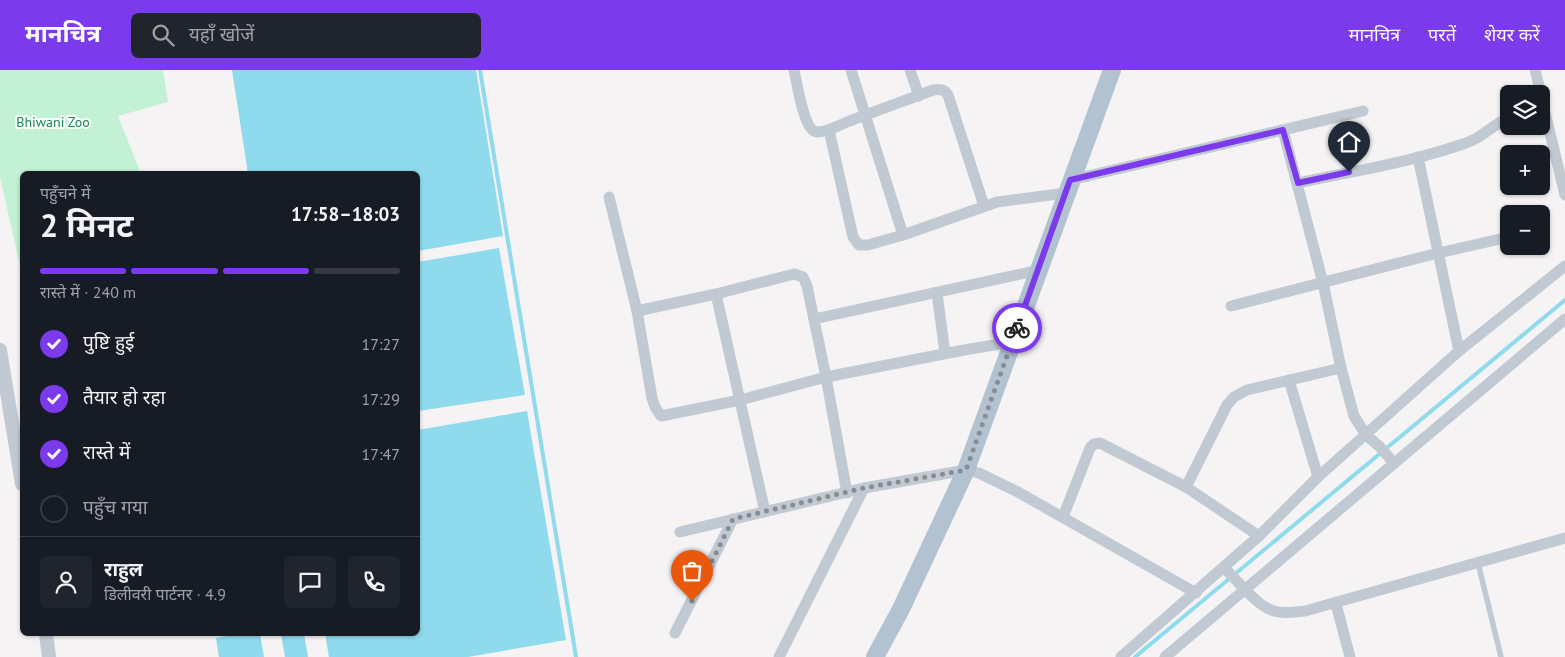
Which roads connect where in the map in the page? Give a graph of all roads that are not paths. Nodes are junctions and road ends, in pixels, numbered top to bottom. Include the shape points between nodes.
1 (794, 70) edge
2 (852, 70) edge
3 (910, 70) edge
4 (1112, 70) edge
5 (1535, 70) edge
6 (1538, 85) edge
7 (918, 96) junction
8 (1363, 111) dead end
9 (865, 115) junction
10 (1500, 122) edge
11 (829, 130) junction
12 (1283, 130) junction
13 (1550, 133) edge
14 (1418, 157) junction
15 (1298, 183) junction
16 (1068, 186) junction
17 (1565, 195) edge
18 (610, 197) dead end
19 (984, 206) junction
20 (903, 235) junction
21 (1500, 239) edge
22 (1438, 253) junction
23 (1565, 266) edge
24 (1038, 270) junction
25 (1323, 283) junction
26 (937, 293) junction
27 (716, 294) junction
28 (1231, 306) dead end
29 (637, 311) junction
30 (814, 319) junction
31 (1565, 322) edge
32 (1012, 342) junction
33 (0, 350) edge
34 (1459, 351) junction
35 (945, 353) junction
36 (1342, 368) junction
37 (2, 370) edge
38 (826, 378) junction
39 (1289, 380) junction
40 (740, 400) junction
41 (1366, 435) junction
42 (1387, 455) junction
43 (966, 470) junction
44 (20, 473) edge
45 (1318, 478) junction
46 (1186, 487) junction
47 (864, 488) junction
48 (847, 493) junction
49 (765, 512) junction
50 (1063, 517) junction
51 (733, 519) junction
52 (680, 532) dead end
53 (1259, 536) junction
54 (1565, 538) edge
55 (1478, 563) junction
56 (1230, 574) junction
57 (1245, 588) junction
58 (1196, 593) junction
59 (1336, 604) junction
60 (675, 633) dead end
61 (46, 636) edge
62 (49, 657) edge
63 (779, 657) edge
64 (876, 657) edge
65 (1121, 657) edge
66 (1165, 657) edge
67 (1350, 657) edge
68 (1501, 657) edge

1 - 11 street via 809,125 817,132
2 - 9 street
3 - 7 street
4 - 16 main road
5 - 6 street
7 - 9 street
7 - 19 street via 938,89 947,93
8 - 12 street
9 - 11 street
9 - 20 street
10 - 14 street via 1474,140
11 - 20 street via 855,241 859,245 868,245
12 - 15 street
12 - 16 street
13 - 17 street
14 - 15 street
14 - 22 street
15 - 25 street
16 - 19 street
16 - 24 main road
18 - 29 street
19 - 20 street
21 - 22 street
22 - 25 street
22 - 34 street
23 - 34 street
24 - 26 street
24 - 32 main road
25 - 28 street
25 - 36 street
26 - 30 street
26 - 35 street
27 - 29 street
27 - 30 street via 797,274 806,281
27 - 40 street
29 - 40 street via 652,398 659,415
30 - 38 street
31 - 42 street
32 - 35 street
32 - 43 main road
33 - 37 street
34 - 41 street
35 - 38 street
36 - 39 street
36 - 41 street via 1354,416
37 - 44 street
38 - 40 street
38 - 48 street
39 - 45 street
39 - 46 street via 1247,390 1230,400
40 - 49 street
41 - 42 street
41 - 45 street
42 - 57 street
43 - 47 street
43 - 50 street via 996,480
43 - 64 main road
45 - 53 street
46 - 50 street via 1098,443 1090,448
46 - 53 street
47 - 48 street
47 - 63 street
48 - 49 street
49 - 51 street
50 - 58 street
51 - 52 street
51 - 60 street
53 - 56 street
54 - 55 street
55 - 59 street
55 - 68 lane
56 - 57 street
56 - 58 street
57 - 59 street via 1264,606 1285,613
57 - 66 street
58 - 65 street
59 - 67 street
61 - 62 street

